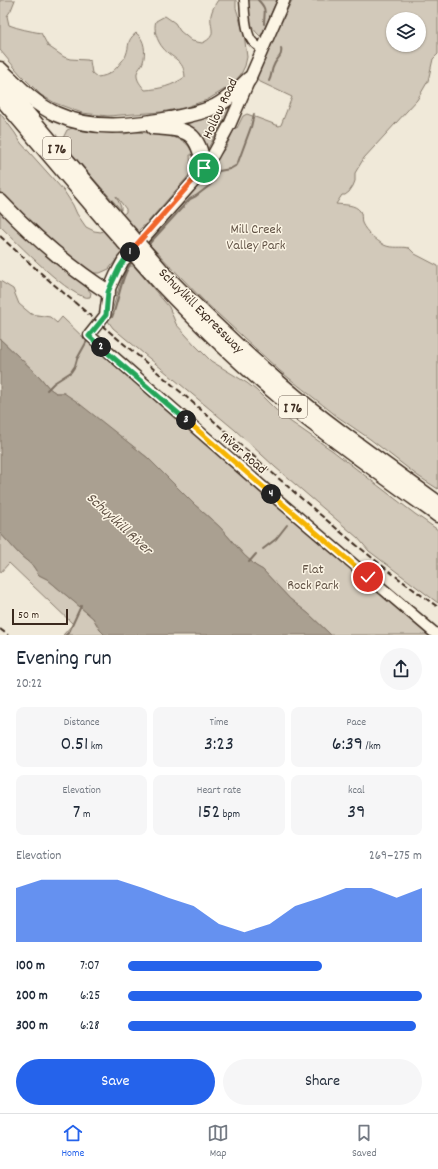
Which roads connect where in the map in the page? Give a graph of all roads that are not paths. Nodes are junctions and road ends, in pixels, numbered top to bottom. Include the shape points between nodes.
1 (244, 0) edge
2 (284, 0) edge
3 (262, 49) junction
4 (0, 69) edge
5 (249, 79) junction
6 (0, 81) edge
7 (0, 97) edge
8 (130, 125) junction
9 (204, 168) junction
10 (0, 201) edge
11 (110, 219) junction
12 (165, 281) junction
13 (108, 292) junction
14 (89, 336) joint
15 (438, 503) edge
16 (438, 515) edge
17 (437, 635) edge

1 - 3 street via 250,37
2 - 3 main road, Hollow Road
3 - 5 main road, Hollow Road
4 - 8 highway via 25,94 58,115 88,124
5 - 8 highway via 228,99 205,110
5 - 9 main road, Hollow Road via 222,138
6 - 11 highway, Schuylkill Expressway / I 76
7 - 11 highway, Schuylkill Expressway / I 76
8 - 9 highway via 177,129 186,133 198,144
9 - 13 main road, Hollow Road via 123,261
10 - 13 highway via 67,262
11 - 12 highway, Schuylkill Expressway / I 76, bridge
12 - 15 highway, Schuylkill Expressway / I 76 via 284,387
12 - 16 highway, Schuylkill Expressway / I 76 via 219,343 281,398
13 - 14 street, Hollow Road via 106,315
14 - 17 street, River Road

